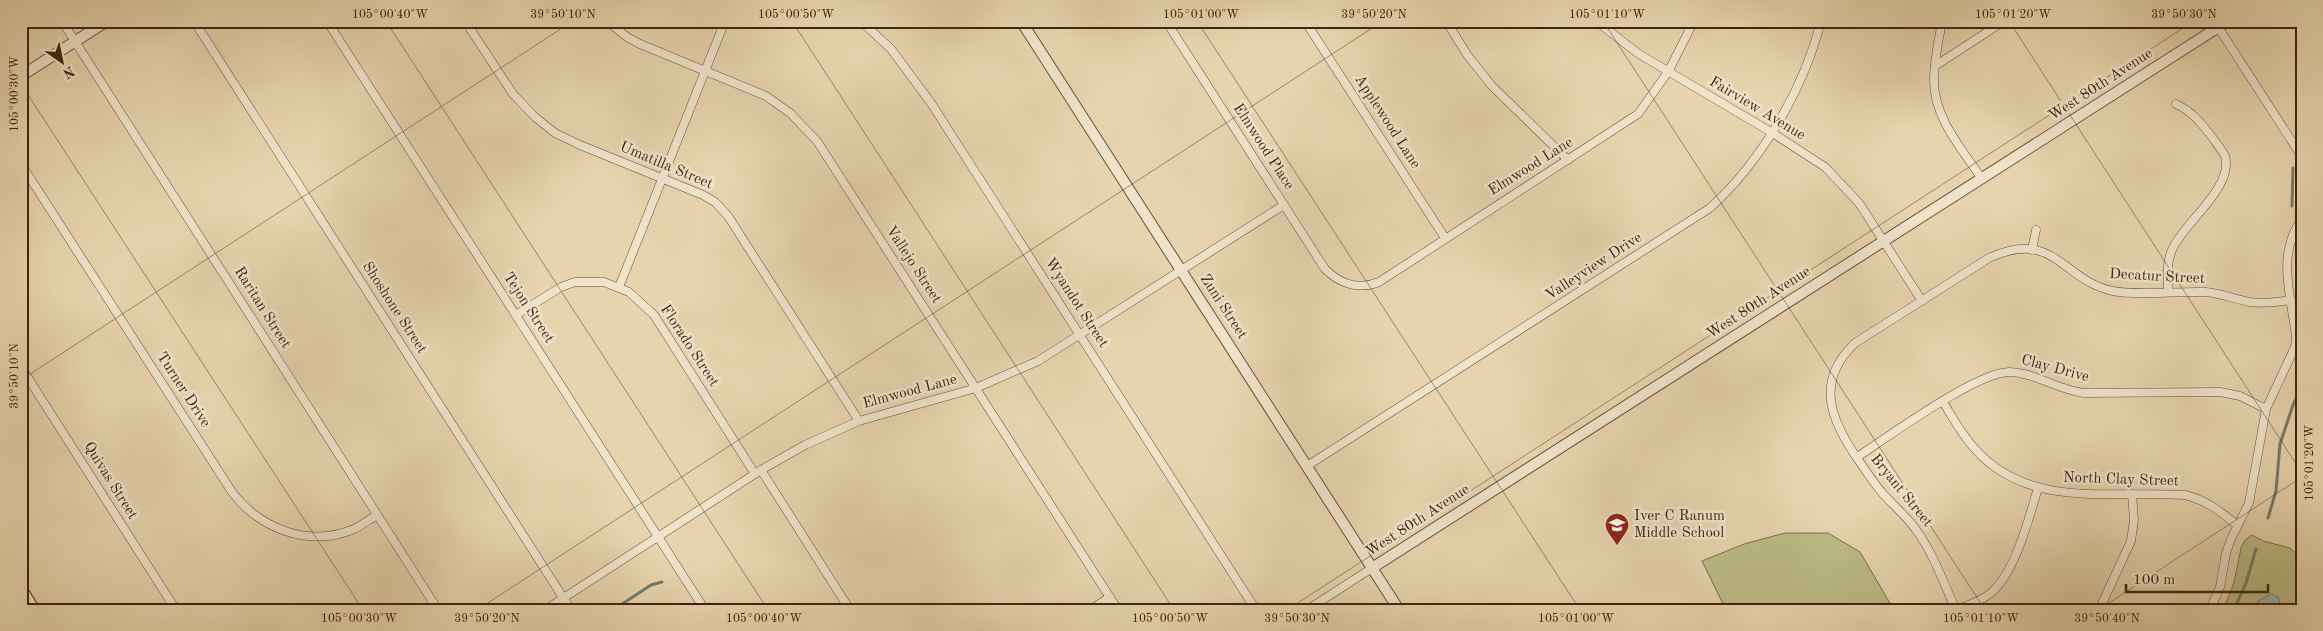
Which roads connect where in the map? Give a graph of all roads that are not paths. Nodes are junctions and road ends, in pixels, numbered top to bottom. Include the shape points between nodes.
1 (62, 21) edge
2 (107, 21) edge
3 (194, 21) edge
4 (326, 21) edge
5 (465, 21) edge
6 (608, 21) edge
7 (725, 21) edge
8 (861, 21) edge
9 (1021, 21) edge
10 (1166, 21) edge
11 (1305, 21) edge
12 (1446, 21) edge
13 (1596, 21) edge
14 (1694, 21) edge
15 (1821, 21) edge
16 (1942, 21) edge
17 (2004, 21) edge
18 (2228, 21) edge
19 (2218, 27) junction
20 (75, 42) junction
21 (1935, 66) junction
22 (705, 70) junction
23 (1668, 72) junction
24 (21, 76) edge
25 (2176, 104) dead end
26 (1771, 132) junction
27 (2302, 157) edge
28 (1568, 160) junction
29 (21, 164) edge
30 (662, 178) junction
31 (1982, 179) junction
32 (1284, 206) junction
33 (2302, 219) edge
34 (2036, 230) dead end
35 (1445, 238) junction
36 (1884, 241) junction
37 (2032, 250) junction
38 (1182, 271) junction
39 (1342, 282) joint
40 (619, 287) junction
41 (2168, 292) junction
42 (2291, 300) junction
43 (1922, 302) junction
44 (516, 315) junction
45 (1080, 336) junction
46 (21, 367) edge
47 (976, 388) junction
48 (1831, 390) joint
49 (1943, 402) junction
50 (2266, 408) junction
51 (859, 421) junction
52 (1857, 457) junction
53 (1307, 466) junction
54 (758, 472) junction
55 (2038, 488) junction
56 (2132, 494) junction
57 (377, 515) junction
58 (2237, 525) junction
59 (658, 538) junction
60 (1372, 568) junction
61 (21, 589) edge
62 (1110, 597) junction
63 (563, 598) junction
64 (34, 610) edge
65 (176, 610) edge
66 (438, 610) edge
67 (545, 610) edge
68 (570, 610) edge
69 (705, 610) edge
70 (850, 610) edge
71 (1090, 610) edge
72 (1118, 610) edge
73 (1256, 610) edge
74 (1307, 610) edge
75 (1399, 610) edge
76 (1956, 610) edge
77 (2099, 610) edge
78 (2210, 610) edge

1 - 20 street, Raritan Street
2 - 20 street
3 - 63 street, Shoshone Street
4 - 44 street, Tejon Street
5 - 30 street, Umatilla Street via 513,94 534,117 566,139
6 - 22 street, Vallejo Street via 640,44
7 - 22 street
8 - 45 street, Wyandot Street via 891,49 910,73
9 - 38 street, Zuni Street
10 - 32 street, Elmwood Place
11 - 35 street, Applewood Lane
12 - 28 street via 1492,86
13 - 23 street, Fairview Avenue
14 - 23 street, Elmwood Lane
15 - 26 street, Valleyview Drive via 1807,64
16 - 21 street
17 - 21 street
18 - 19 street, West 80th Avenue
19 - 27 street
19 - 31 street, West 80th Avenue
20 - 24 street
20 - 57 street, Raritan Street
21 - 31 street via 1934,88 1938,109
22 - 30 street
22 - 47 street, Vallejo Street via 766,96 807,129
23 - 26 street, Fairview Avenue
23 - 28 street, Elmwood Lane via 1638,114
25 - 41 street via 2190,111 2208,133 2223,153 2226,169 2218,188 2171,252
26 - 36 street, Fairview Avenue via 1834,176 1859,203
26 - 53 street, Valleyview Drive via 1728,192 1696,218
28 - 35 street, Elmwood Lane
29 - 57 street, Turner Drive via 232,492 247,510 286,532 309,536 339,534
30 - 40 street
30 - 51 street, Umatilla Street via 710,198 728,216
31 - 36 street, West 80th Avenue
32 - 38 street, Elmwood Lane
32 - 39 street, Elmwood Place via 1325,269
33 - 42 street via 2287,247
34 - 37 street
35 - 39 street, Elmwood Lane via 1380,282 1362,286
36 - 43 street
36 - 60 street, West 80th Avenue
37 - 41 street, Decatur Street via 2056,257 2090,283 2104,289
37 - 43 street, Decatur Street via 1994,256
38 - 45 street, Elmwood Lane
38 - 53 street, Zuni Street
40 - 44 street, Florado Street via 604,282 576,282 561,287
40 - 54 street, Florado Street via 639,299 654,315
41 - 42 street, Decatur Street via 2211,293 2264,303
42 - 50 street via 2295,347
43 - 48 street, Decatur Street via 1846,352 1834,373
44 - 59 street, Tejon Street
45 - 47 street, Elmwood Lane via 1038,361
45 - 73 street, Wyandot Street
46 - 65 street, Quivas Street
47 - 51 street, Elmwood Lane
47 - 62 street, Vallejo Street
48 - 52 street, Bryant Street via 1834,418
49 - 50 street, Clay Drive via 1986,376 2012,372 2073,392 2220,392 2240,396
49 - 52 street, Clay Drive
49 - 55 street, North Clay Street via 1976,451 2005,474
50 - 58 street via 2251,497
51 - 54 street, Elmwood Lane via 819,438
52 - 76 street, Bryant Street via 1882,493 1926,544
53 - 60 street, Zuni Street
54 - 59 street, Elmwood Lane
54 - 70 street, Florado Street
55 - 56 street, North Clay Street via 2079,494
55 - 76 street via 2021,542 2004,576 1990,593
56 - 58 street, North Clay Street via 2193,497 2218,509
56 - 77 street via 2132,541
57 - 66 street, Raritan Street
58 - 78 street via 2226,552 2220,587
59 - 63 street, Elmwood Lane
59 - 69 street, Tejon Street
60 - 74 street, West 80th Avenue
60 - 75 street, Zuni Street
61 - 64 main road
62 - 71 street
62 - 72 street, Vallejo Street
63 - 67 street, Elmwood Lane
63 - 68 street, Shoshone Street

